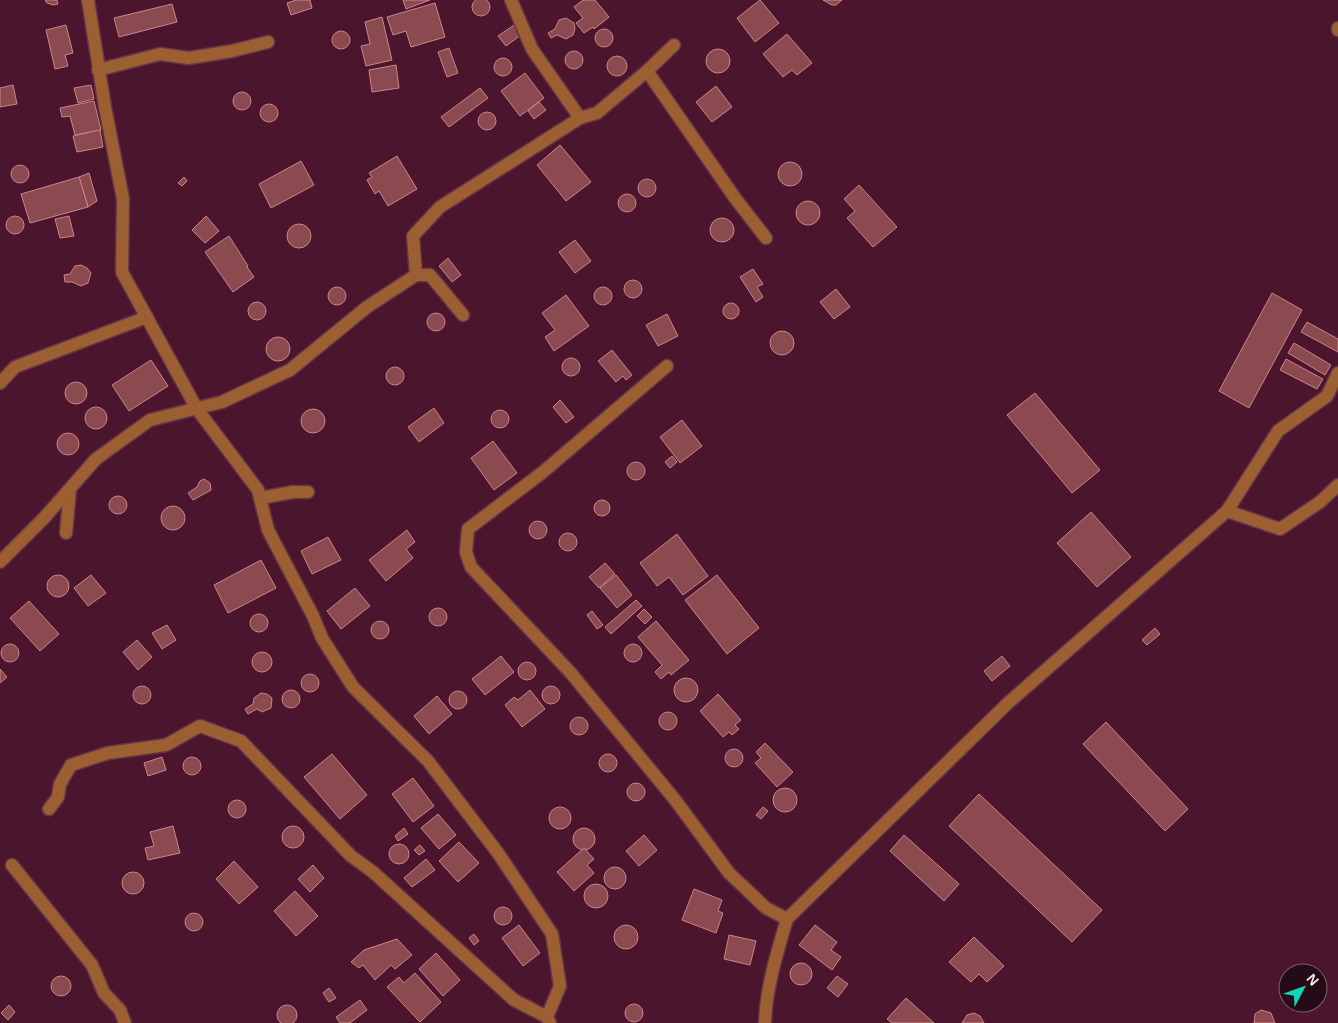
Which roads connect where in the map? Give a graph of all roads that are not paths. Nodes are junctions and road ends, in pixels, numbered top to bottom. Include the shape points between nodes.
1 (88, 0) edge
2 (511, 0) edge
3 (268, 42) dead end
4 (674, 44) dead end
5 (98, 70) junction
6 (647, 71) junction
7 (580, 118) junction
8 (766, 238) dead end
9 (416, 275) junction
10 (464, 315) dead end
11 (147, 318) junction
12 (667, 366) dead end
13 (1338, 372) edge
14 (0, 383) edge
15 (197, 409) junction
16 (1338, 485) edge
17 (70, 490) junction
18 (308, 492) dead end
19 (260, 498) junction
20 (1227, 511) junction
21 (66, 533) dead end
22 (0, 562) edge
23 (49, 809) dead end
24 (12, 865) dead end
25 (787, 919) junction
26 (548, 1020) edge
27 (126, 1023) edge
28 (764, 1023) edge

1 - 5 street
2 - 7 street via 532,49
3 - 5 street via 189,58 160,54
4 - 6 street
5 - 11 street via 123,199 122,272
6 - 7 street via 597,113
6 - 8 street
7 - 9 street via 440,207 413,236
9 - 10 street via 430,275
9 - 15 street via 367,308 290,370 222,402
11 - 14 street via 16,367
11 - 15 street
12 - 25 street via 543,472 468,529 466,552 471,567 570,672 676,801 729,873 766,908
13 - 20 street via 1327,396 1278,431
15 - 17 street via 150,420 96,459
15 - 19 street via 258,490
16 - 20 street via 1320,502 1280,529
17 - 21 street
17 - 22 street
18 - 19 street
19 - 26 street via 268,530 322,638 353,687 428,761 498,852 552,934 560,986
20 - 25 street via 1008,703
23 - 26 street via 58,797 60,784 71,765 108,753 166,745 200,726 240,741 351,856 373,872 514,1000
24 - 27 street via 92,965 104,993 120,1010
25 - 28 street via 774,964

